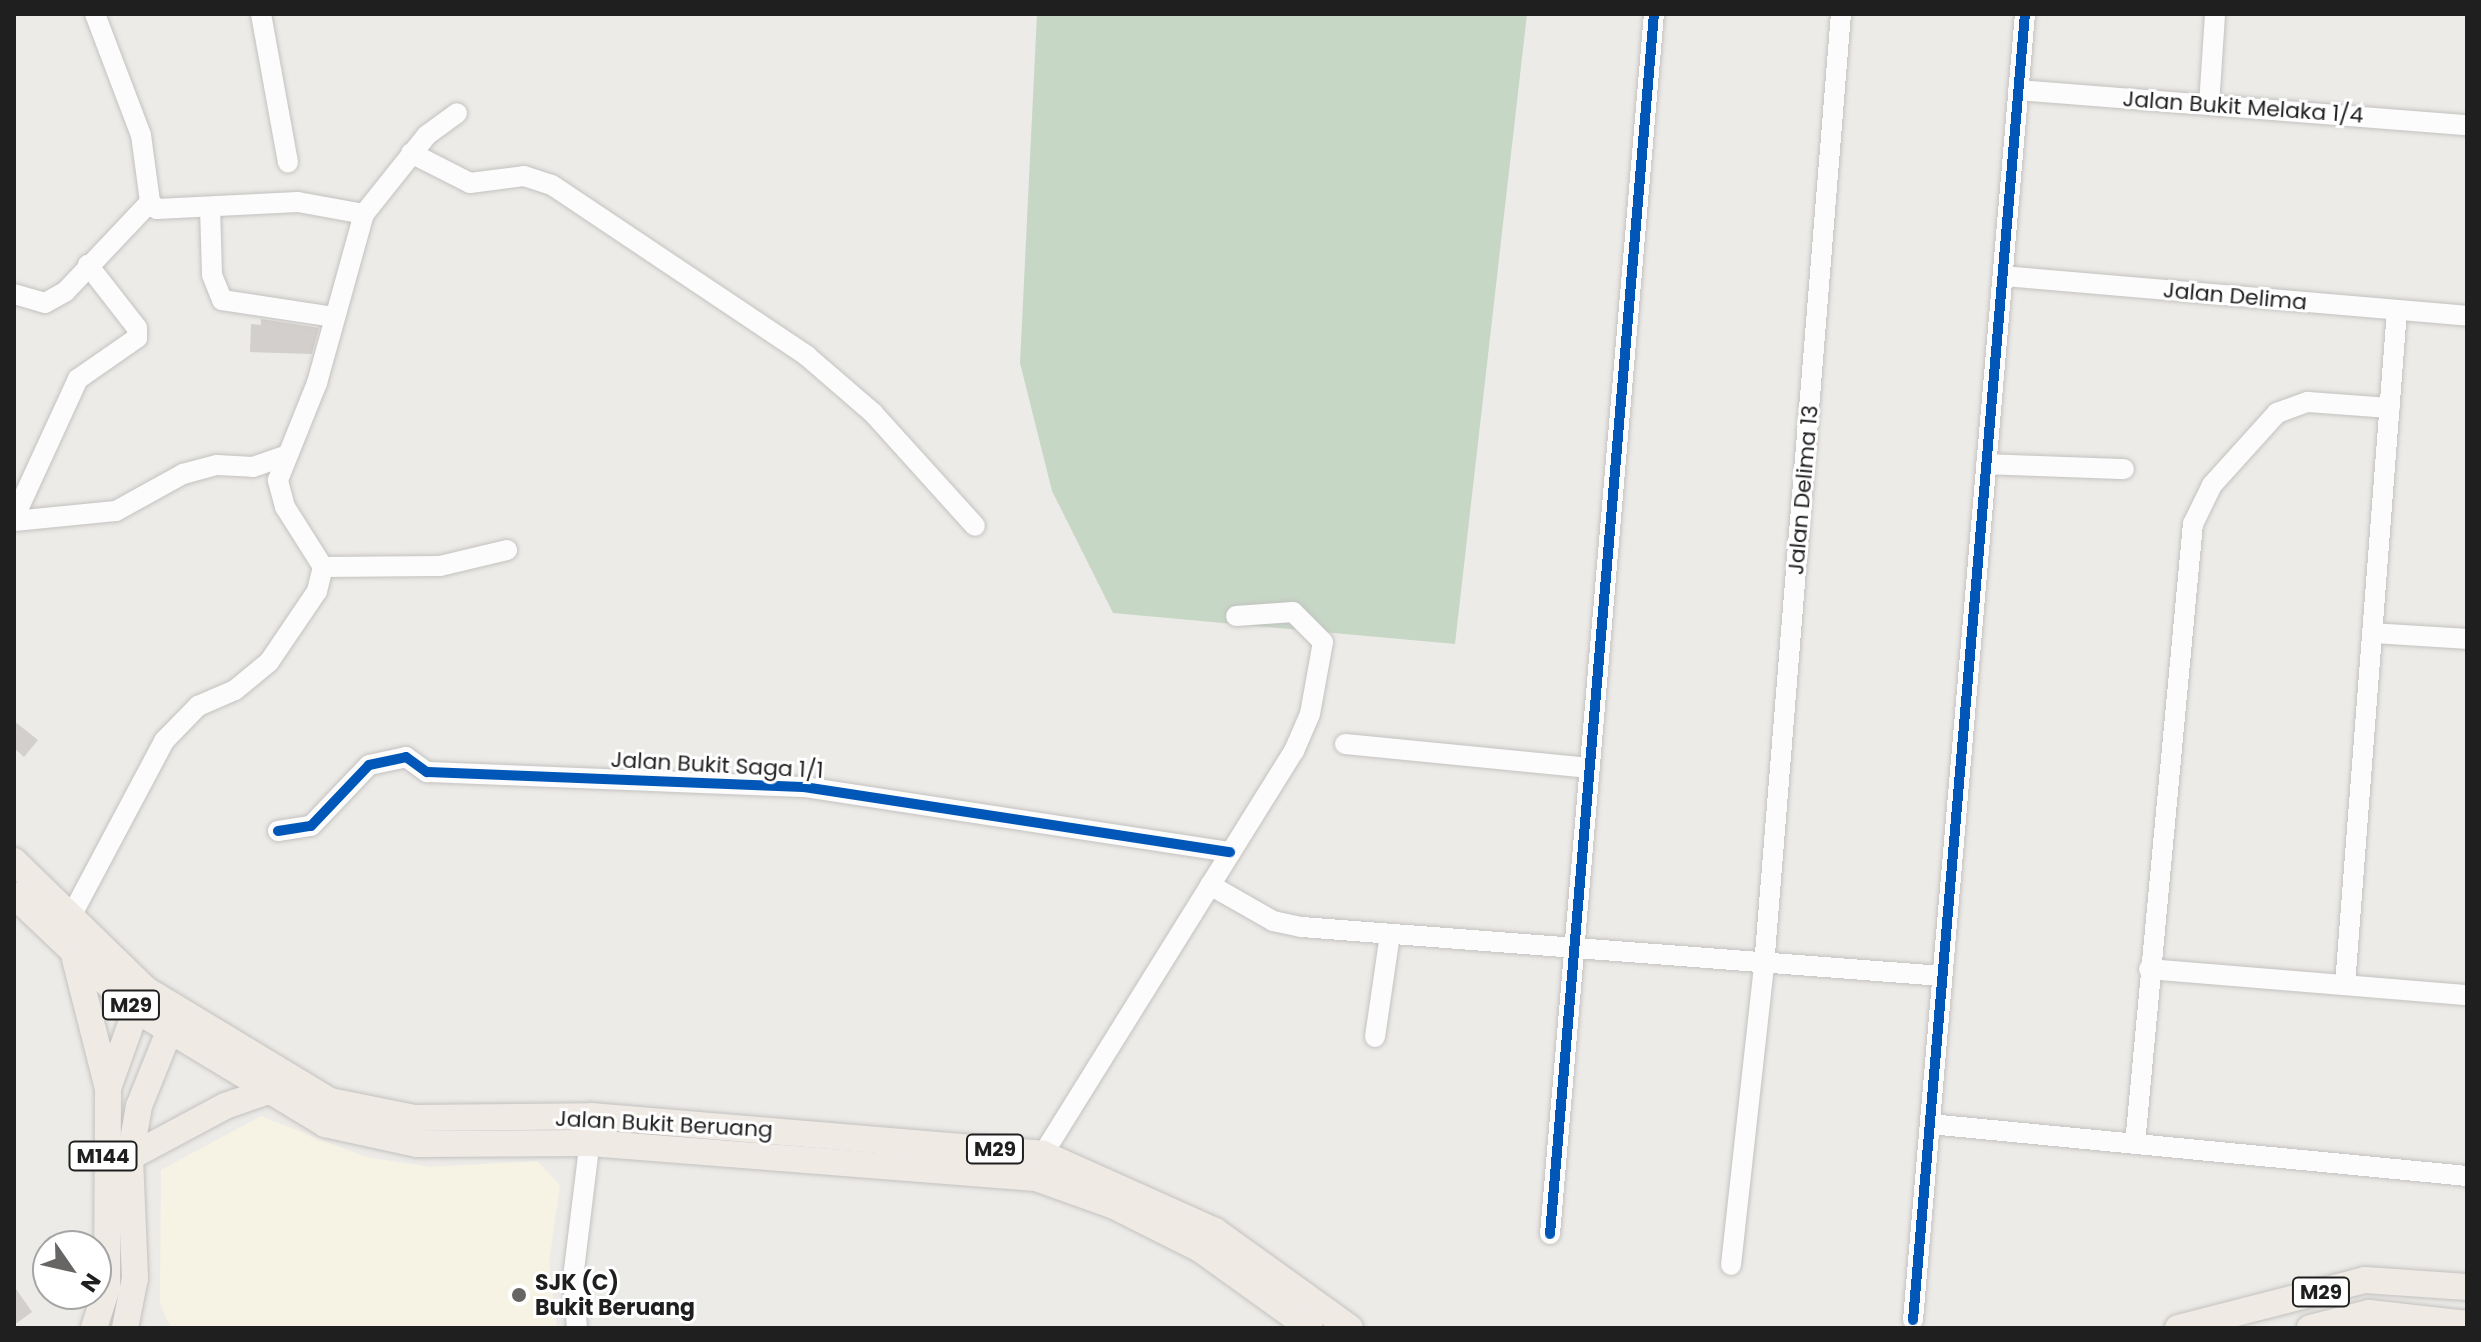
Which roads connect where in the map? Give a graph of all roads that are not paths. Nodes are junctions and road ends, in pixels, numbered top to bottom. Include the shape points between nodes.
1 (95, 14) edge
2 (261, 14) edge
3 (1654, 14) edge
4 (1841, 14) edge
5 (2025, 14) edge
6 (2215, 14) edge
7 (2018, 90) junction
8 (2209, 105) junction
9 (457, 113) dead end
10 (2467, 125) edge
11 (411, 153) junction
12 (288, 163) dead end
13 (150, 202) junction
14 (210, 207) junction
15 (364, 214) junction
16 (88, 265) junction
17 (2003, 276) junction
18 (14, 294) edge
19 (2397, 310) junction
20 (2467, 316) edge
21 (335, 317) junction
22 (2390, 408) junction
23 (287, 455) junction
24 (1986, 464) junction
25 (2124, 469) dead end
26 (14, 520) edge
27 (975, 526) dead end
28 (507, 550) dead end
29 (323, 567) junction
30 (1236, 616) dead end
31 (2372, 633) junction
32 (2467, 639) edge
33 (1345, 744) dead end
34 (1590, 768) junction
35 (278, 831) dead end
36 (1230, 852) junction
37 (14, 861) edge
38 (1210, 885) junction
39 (14, 895) edge
40 (69, 920) junction
41 (1390, 934) junction
42 (1574, 949) junction
43 (75, 959) junction
44 (1764, 966) junction
45 (2149, 969) junction
46 (1942, 976) junction
47 (2345, 985) junction
48 (2467, 995) edge
49 (139, 998) junction
50 (172, 1021) junction
51 (1375, 1037) dead end
52 (108, 1088) junction
53 (266, 1092) junction
54 (592, 1116) junction
55 (1930, 1124) junction
56 (590, 1143) junction
57 (2135, 1144) junction
58 (1043, 1154) junction
59 (130, 1157) junction
60 (2467, 1176) edge
61 (1550, 1234) dead end
62 (1731, 1265) dead end
63 (2467, 1287) edge
64 (1913, 1320) dead end
65 (2467, 1327) edge
66 (94, 1328) edge
67 (125, 1328) edge
68 (577, 1328) edge
69 (1310, 1328) edge
70 (1350, 1328) edge
71 (2178, 1328) edge
72 (2310, 1328) edge

1 - 13 street via 141,135
2 - 12 street
3 - 34 street
4 - 44 street, Jalan Delima 13
5 - 7 street
6 - 8 street
7 - 8 street, Jalan Bukit Melaka 1/4
7 - 17 street
8 - 10 street, Jalan Bukit Melaka 1/4
9 - 11 street
11 - 15 street
11 - 27 street via 470,183 524,176 552,185 807,356 873,413
13 - 14 street via 157,209
13 - 16 street
14 - 15 street via 298,202
14 - 21 street via 212,275 222,300
15 - 21 street
16 - 18 street via 45,303
16 - 26 street via 137,328 137,338 78,379
17 - 19 street, Jalan Delima
17 - 24 street
19 - 20 street, Jalan Delima
19 - 22 street
21 - 23 street
22 - 31 street
22 - 45 street via 2308,402 2277,413 2201,503 2190,545
23 - 26 street via 253,467 217,465 183,474 116,511
23 - 29 street via 278,480 285,507
24 - 25 street
24 - 46 street
28 - 29 street via 440,566
29 - 40 street via 317,591 269,662 235,690 198,706 164,741
30 - 36 street via 1293,612 1323,642 1310,714 1294,751
31 - 32 street
31 - 47 street
33 - 34 street
34 - 42 street
35 - 36 street, Jalan Bukit Saga 1/1 via 311,826 369,765 406,757 427,772 804,787
36 - 38 street
37 - 40 main road, Jalan Bukit Beruang / M29
38 - 41 street via 1273,921
38 - 58 street
39 - 43 main road, Jalan Bukit Beruang / M29
40 - 49 main road, Jalan Bukit Beruang / M29
41 - 42 street
41 - 51 street
42 - 44 street
42 - 61 street
43 - 49 main road, Jalan Bukit Beruang / M29
43 - 52 main road
44 - 46 street
44 - 62 street, Jalan Delima 13
45 - 47 street
45 - 57 street
46 - 55 street
47 - 48 street
49 - 50 main road, Jalan Bukit Beruang / M29
49 - 52 main road, M144
50 - 53 main road, Jalan Bukit Beruang / M29
50 - 54 main road, Jalan Bukit Beruang / M29 via 330,1101 374,1114
50 - 59 main road, M144 via 139,1106
52 - 66 main road, M144 via 107,1288
53 - 56 main road, Jalan Bukit Beruang / M29 via 325,1124 372,1138 417,1144
53 - 59 main road via 225,1106
54 - 56 street
54 - 58 main road, Jalan Bukit Beruang / M29
55 - 57 street
55 - 64 street
56 - 68 street via 573,1278
56 - 69 main road, Jalan Bukit Beruang / M29 via 1036,1178 1112,1205 1200,1249
57 - 60 street
58 - 70 main road, Jalan Bukit Beruang / M29 via 1215,1231
59 - 67 main road, M144 via 135,1278
63 - 71 main road, M29 via 2365,1280
65 - 72 main road, M29 via 2369,1313

